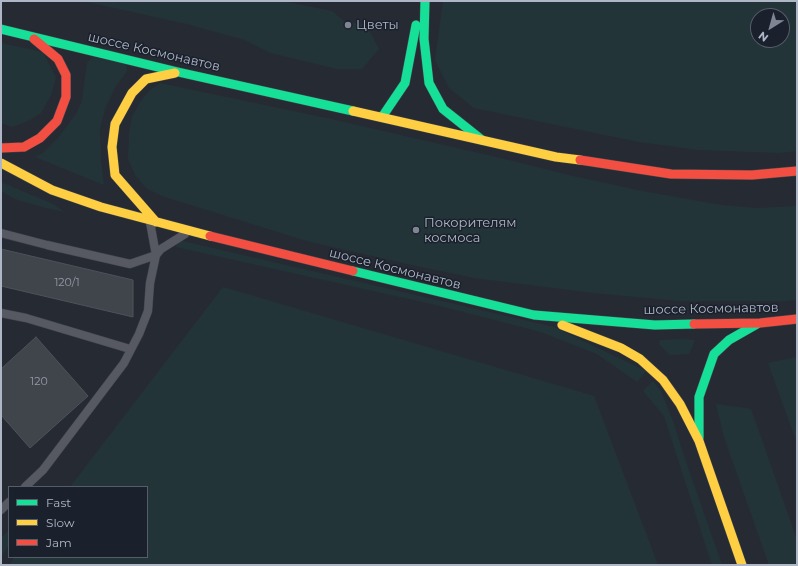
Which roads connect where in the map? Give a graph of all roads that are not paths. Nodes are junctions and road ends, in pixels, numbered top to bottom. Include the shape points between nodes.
1 (424, 1) edge
2 (1, 29) edge
3 (29, 36) junction
4 (178, 72) junction
5 (382, 117) junction
6 (482, 140) junction
7 (1, 148) edge
8 (1, 164) edge
9 (797, 171) edge
10 (153, 221) junction
11 (190, 231) junction
12 (1, 233) edge
13 (156, 255) junction
14 (1, 313) edge
15 (534, 315) junction
16 (797, 319) edge
17 (760, 323) junction
18 (130, 349) junction
19 (699, 441) junction
20 (26, 486) edge
21 (742, 565) edge

1 - 5 main road via 414,32 405,83
1 - 6 main road via 424,39 429,82 443,109
2 - 3 main road, шоссе Космонавтов
3 - 4 main road, шоссе Космонавтов
3 - 7 main road via 58,59 66,75 66,97 57,121 40,138 24,148
4 - 5 main road, шоссе Космонавтов
4 - 10 main road via 146,79 132,93 115,124 112,147 115,175
5 - 6 main road, шоссе Космонавтов
6 - 9 main road, шоссе Космонавтов via 556,156 671,174 752,175
8 - 10 main road, шоссе Космонавтов via 52,190
10 - 11 main road, шоссе Космонавтов
10 - 13 lane via 151,233
11 - 13 lane via 161,249
11 - 15 main road, шоссе Космонавтов
12 - 13 lane via 130,264
13 - 18 lane via 148,311 140,334
14 - 18 lane
15 - 17 main road, шоссе Космонавтов via 655,325
15 - 19 main road via 621,348 640,359 662,380 680,404
16 - 17 main road, шоссе Космонавтов
17 - 19 main road via 729,340 714,354 698,397
18 - 20 lane via 124,363 42,470
19 - 21 main road

